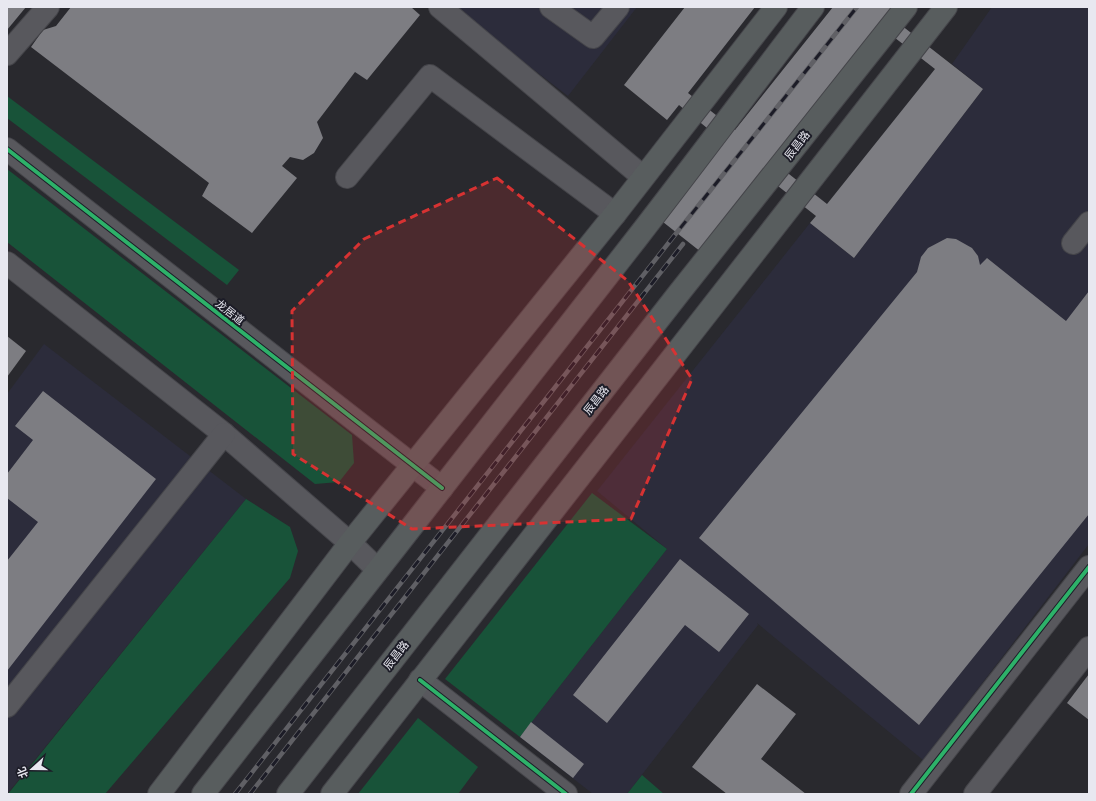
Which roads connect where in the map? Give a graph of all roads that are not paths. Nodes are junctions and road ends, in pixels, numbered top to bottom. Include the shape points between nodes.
1 (48, 7) edge
2 (551, 7) edge
3 (618, 7) edge
4 (776, 7) edge
5 (813, 7) edge
6 (906, 7) edge
7 (946, 7) edge
8 (450, 10) edge
9 (7, 54) edge
10 (7, 149) edge
11 (347, 177) dead end
12 (643, 177) junction
13 (615, 214) junction
14 (1089, 223) edge
15 (1073, 242) dead end
16 (7, 263) edge
17 (224, 434) junction
18 (412, 464) junction
19 (442, 488) junction
20 (350, 543) junction
21 (1089, 567) edge
22 (377, 569) junction
23 (1089, 648) edge
24 (420, 680) junction
25 (7, 706) edge
26 (159, 794) edge
27 (203, 794) edge
28 (288, 794) edge
29 (332, 794) edge
30 (566, 794) edge
31 (911, 794) edge
32 (975, 794) edge

1 - 9 street
2 - 3 street via 593,37
4 - 12 main road
5 - 19 main road via 642,232
6 - 28 main road, 辰昌路
7 - 24 main road
8 - 12 street
10 - 18 street, 龙居道
11 - 13 street via 430,76
12 - 13 main road
13 - 18 main road
14 - 15 street
16 - 17 street
17 - 20 street
17 - 25 street
18 - 19 street, 龙居道
18 - 20 main road
19 - 22 main road
20 - 22 street
20 - 26 main road
21 - 31 street
22 - 27 main road
23 - 32 street
24 - 29 main road
24 - 30 street

